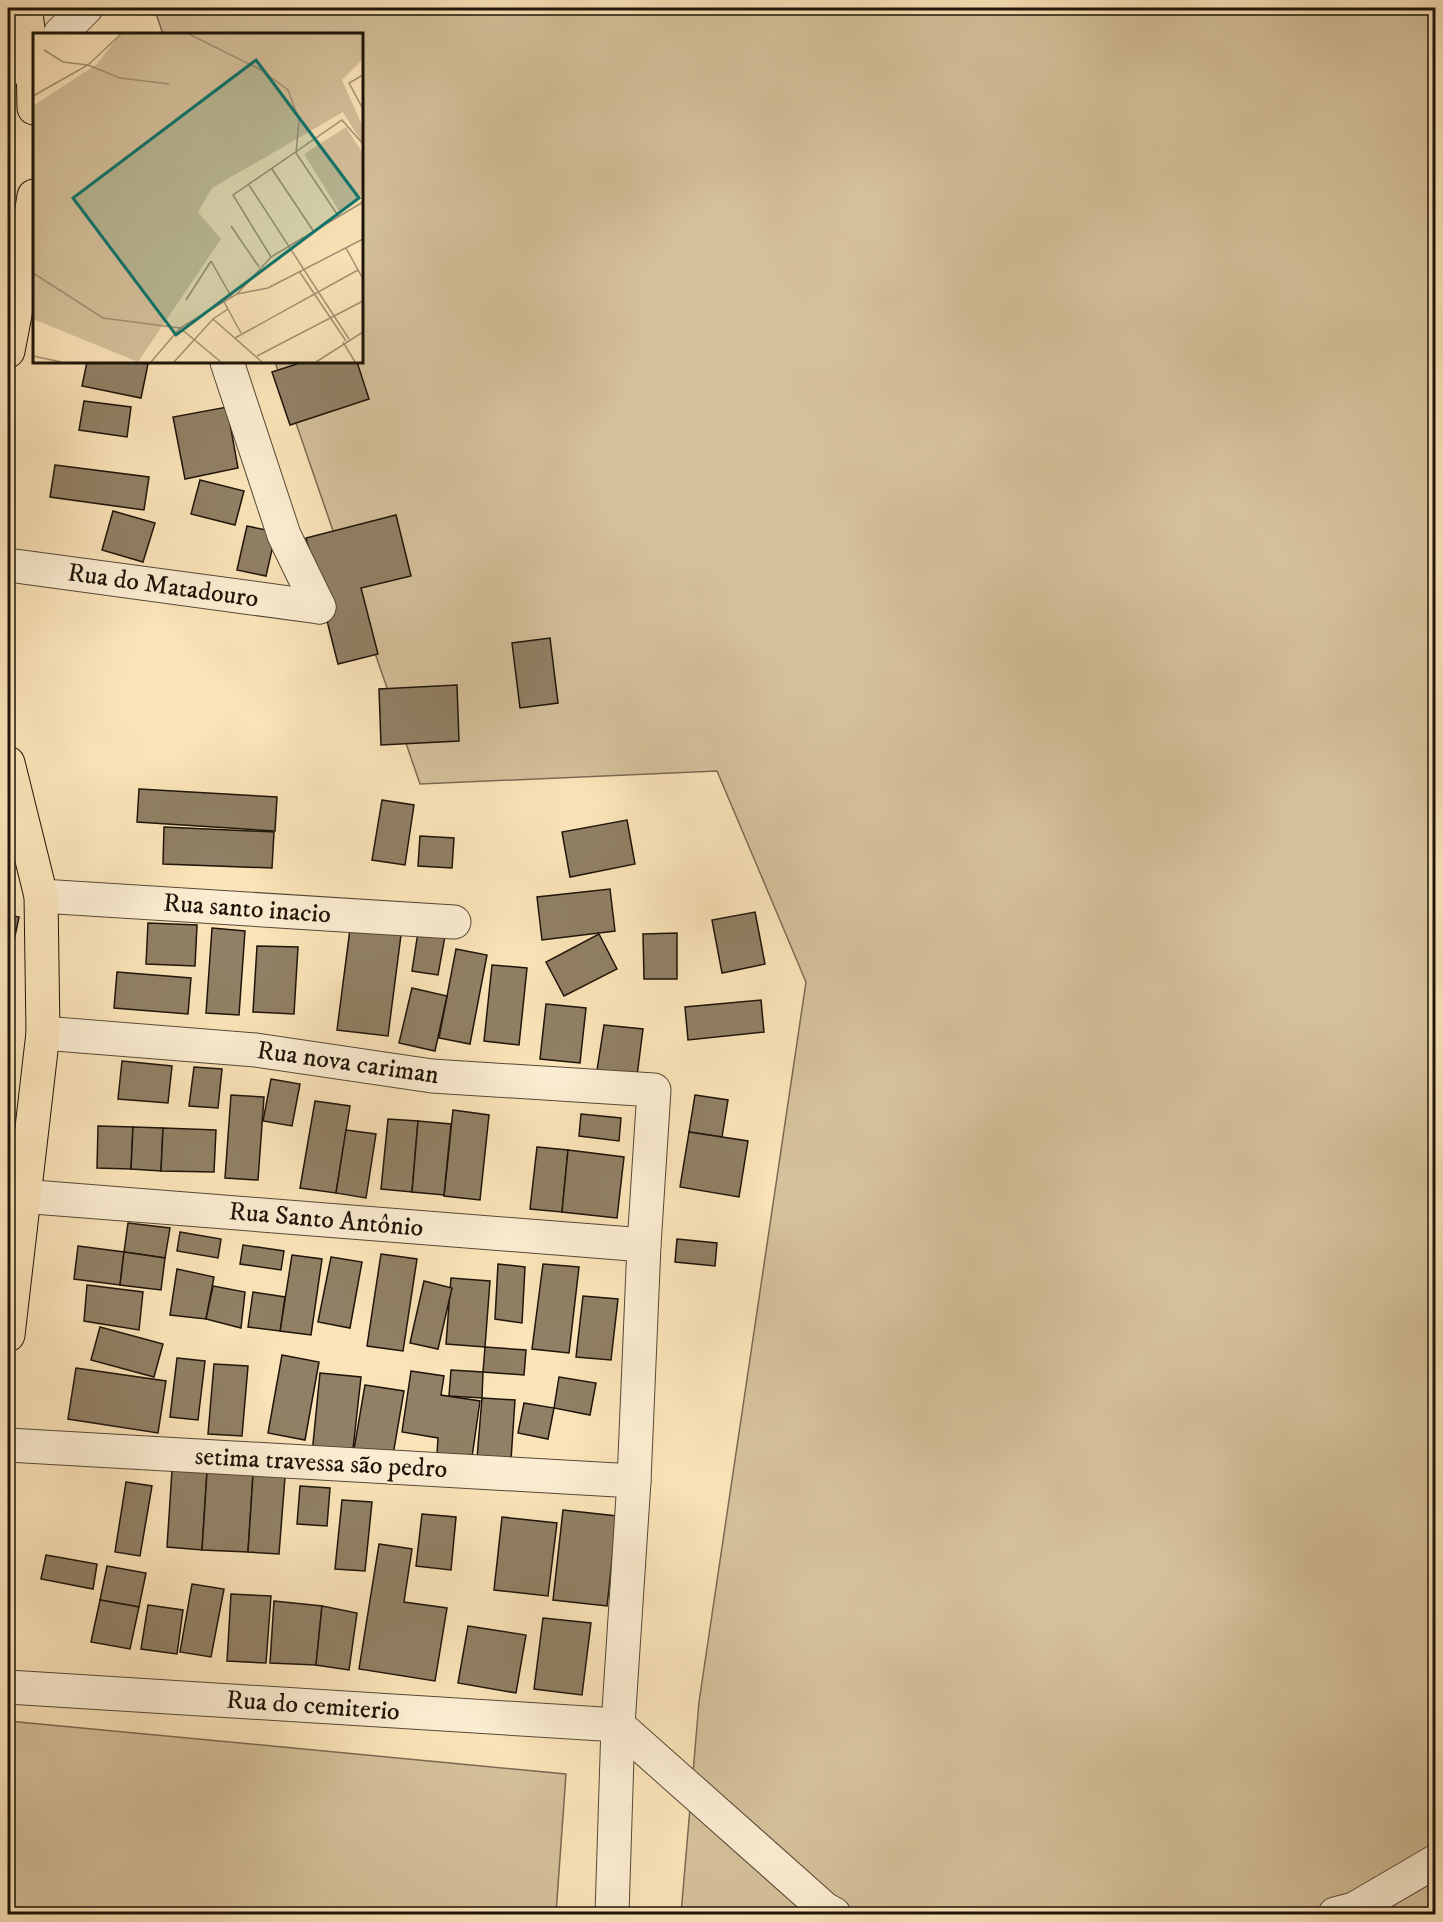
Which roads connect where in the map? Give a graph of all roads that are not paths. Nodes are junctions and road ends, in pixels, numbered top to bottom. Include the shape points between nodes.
1 (25, 8) edge
2 (86, 8) edge
3 (61, 33) edge
4 (25, 64) edge
5 (33, 103) edge
6 (33, 203) edge
7 (8, 351) edge
8 (228, 363) edge
9 (8, 566) edge
10 (8, 763) edge
11 (41, 896) junction
12 (454, 922) dead end
13 (43, 1032) junction
14 (15, 1195) edge
15 (644, 1245) junction
16 (8, 1335) edge
17 (8, 1445) edge
18 (634, 1481) junction
19 (8, 1687) edge
20 (618, 1725) junction
21 (1436, 1861) edge
22 (612, 1914) edge
23 (834, 1914) edge
24 (1335, 1914) edge

1 - 4 main road
2 - 3 street
4 - 5 main road
6 - 7 main road
8 - 9 street, Rua do Matadouro via 284,535 319,607
10 - 11 main road
11 - 12 street, Rua santo inacio
11 - 13 main road
13 - 14 main road
13 - 15 street, Rua nova cariman via 256,1050 432,1076 654,1090
14 - 15 street, Rua Santo Antônio
14 - 16 main road
15 - 18 street
17 - 18 street, setima travessa são pedro
18 - 20 street
19 - 20 street, Rua do cemiterio
20 - 22 street
20 - 23 street
21 - 24 street via 1354,1909

